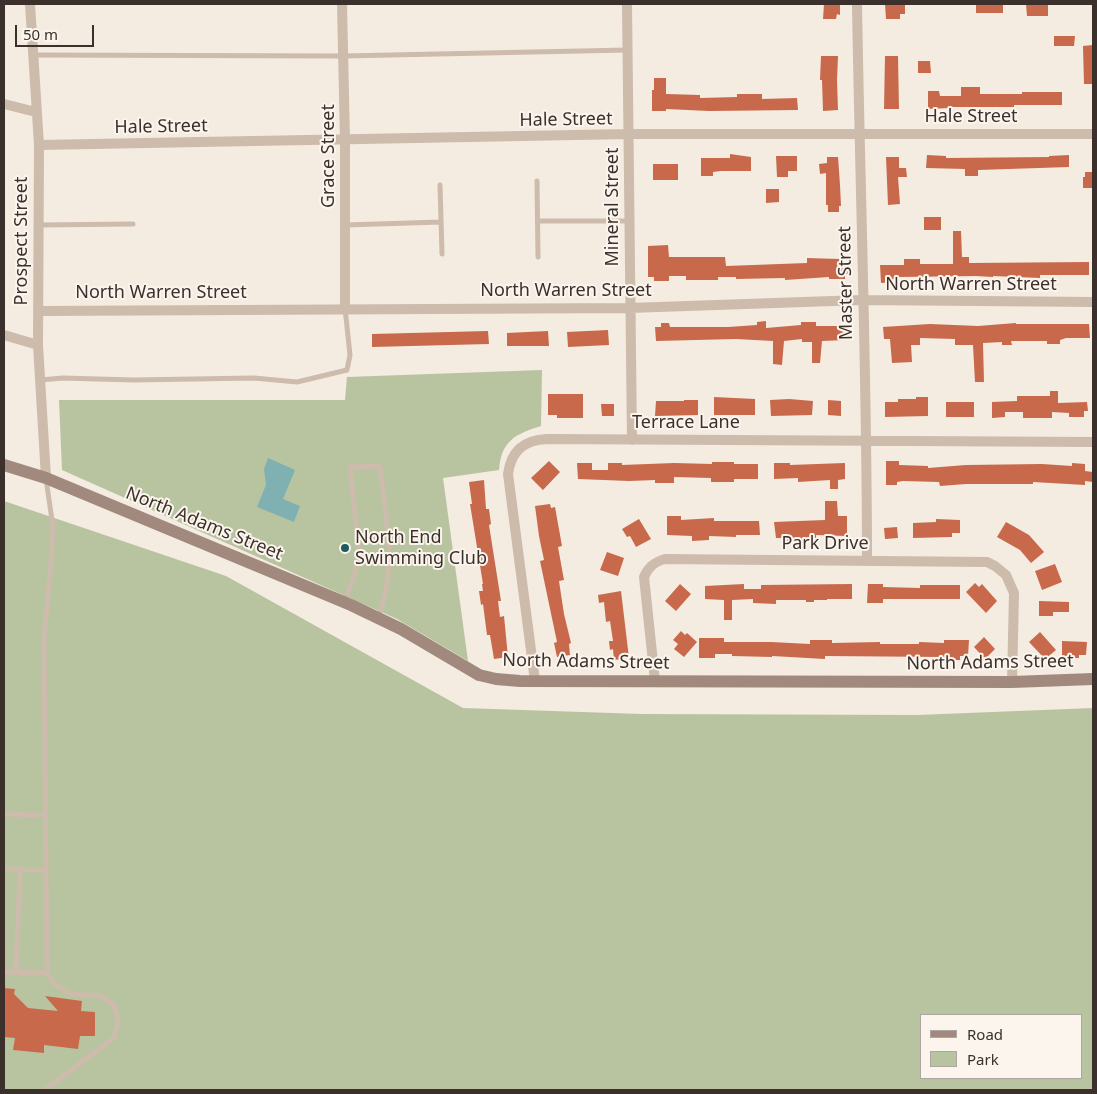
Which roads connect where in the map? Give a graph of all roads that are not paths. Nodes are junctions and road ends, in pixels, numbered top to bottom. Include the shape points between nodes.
1 (30, 4) edge
2 (342, 4) edge
3 (627, 4) edge
4 (857, 4) edge
5 (628, 50) junction
6 (33, 56) junction
7 (344, 56) junction
8 (4, 104) edge
9 (36, 112) junction
10 (859, 133) junction
11 (629, 134) junction
12 (1093, 134) edge
13 (345, 141) junction
14 (39, 145) junction
15 (537, 181) dead end
16 (440, 185) dead end
17 (538, 221) junction
18 (629, 221) junction
19 (441, 222) junction
20 (133, 224) dead end
21 (38, 225) junction
22 (345, 225) junction
23 (442, 254) dead end
24 (538, 257) dead end
25 (862, 300) junction
26 (1093, 302) edge
27 (345, 308) junction
28 (630, 308) junction
29 (38, 311) junction
30 (4, 335) edge
31 (38, 345) junction
32 (40, 380) junction
33 (632, 440) junction
34 (867, 440) junction
35 (1093, 442) edge
36 (4, 465) edge
37 (46, 478) junction
38 (867, 560) junction
39 (344, 602) junction
40 (378, 617) junction
41 (1093, 680) edge
42 (535, 681) junction
43 (655, 681) junction
44 (1012, 682) junction
45 (4, 814) edge
46 (46, 815) junction
47 (4, 869) edge
48 (20, 869) junction
49 (46, 870) junction
50 (4, 972) edge
51 (16, 972) junction
52 (48, 973) junction
53 (44, 1090) edge

1 - 6 street, Prospect Street
2 - 7 street, Grace Street
3 - 5 street, Mineral Street
4 - 10 street, Master Street
5 - 7 lane
5 - 11 street, Mineral Street
6 - 7 lane
6 - 9 street, Prospect Street
7 - 13 street, Grace Street
8 - 9 street
9 - 14 street, Prospect Street
10 - 11 street, Hale Street
10 - 12 street, Hale Street
10 - 25 street, Master Street
11 - 13 street, Hale Street
11 - 18 street, Mineral Street
13 - 14 street, Hale Street
13 - 22 street, Grace Street
14 - 21 street, Prospect Street
15 - 17 lane
16 - 19 lane
17 - 18 lane
17 - 24 lane
18 - 28 street, Mineral Street
19 - 22 lane
19 - 23 lane
20 - 21 lane
21 - 29 street, Prospect Street
22 - 27 street, Grace Street
25 - 26 street, North Warren Street
25 - 28 street, North Warren Street
25 - 34 street, Master Street
27 - 28 street, North Warren Street
27 - 29 street, North Warren Street
27 - 32 lane via 350,355 346,370 332,374 298,382 254,378
28 - 33 street, Mineral Street
29 - 31 street, Prospect Street
30 - 31 street
31 - 32 street, Prospect Street
32 - 37 street, Prospect Street
33 - 34 street, Terrace Lane
33 - 42 street, Terrace Lane via 536,439 519,448 509,464 508,484
34 - 35 street, Terrace Lane
34 - 38 street, Master Street
36 - 37 street, North Adams Street
37 - 39 street, North Adams Street
37 - 46 lane via 53,527 44,639
38 - 43 street, Park Drive via 657,561 647,570 644,585
38 - 44 street, Park Drive via 987,562 1006,575 1014,593
39 - 40 street, North Adams Street
39 - 40 lane via 359,554 350,467 380,466 389,575
40 - 42 street, North Adams Street via 479,675
41 - 44 street, North Adams Street
42 - 43 street, North Adams Street
43 - 44 street, North Adams Street
45 - 46 lane
46 - 49 lane
47 - 48 lane
48 - 49 lane
48 - 51 lane
49 - 52 lane
50 - 51 lane
51 - 52 lane
52 - 53 lane via 55,984 71,994 102,996 114,1004 118,1021 114,1038

